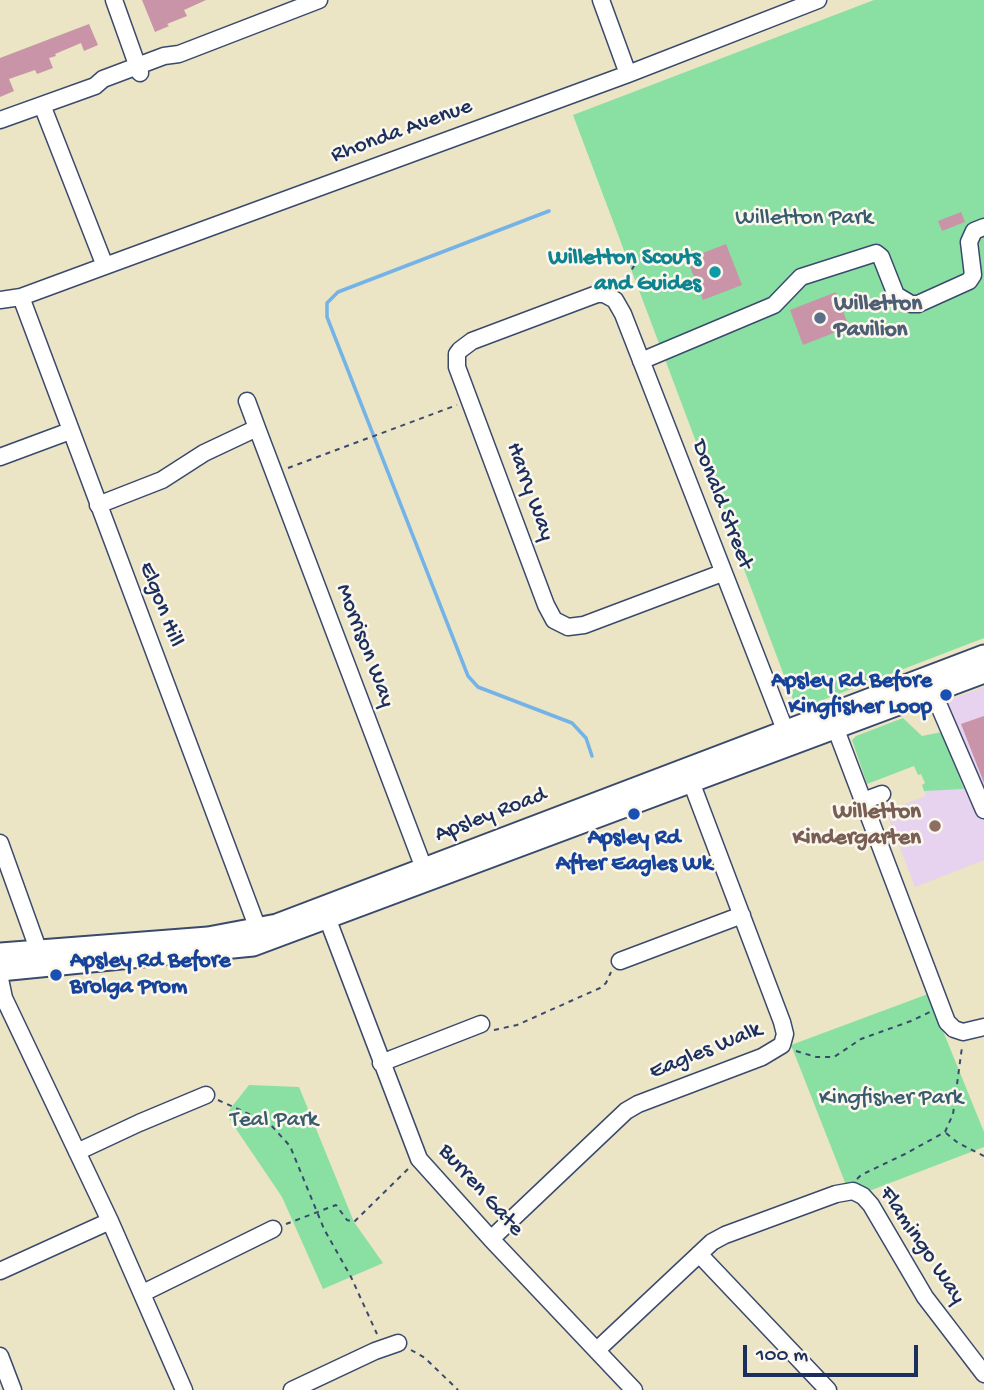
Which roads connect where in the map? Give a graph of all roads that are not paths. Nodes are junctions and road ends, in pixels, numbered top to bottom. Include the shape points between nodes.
1 (114, 0) edge
2 (319, 0) edge
3 (601, 0) edge
4 (818, 0) edge
5 (139, 70) junction
6 (628, 74) junction
7 (42, 105) junction
8 (0, 120) edge
9 (984, 227) edge
10 (105, 266) junction
11 (597, 294) joint
12 (21, 297) junction
13 (0, 300) edge
14 (641, 360) junction
15 (247, 401) dead end
16 (257, 428) junction
17 (70, 431) junction
18 (0, 457) edge
19 (98, 505) junction
20 (722, 573) junction
21 (984, 655) edge
22 (984, 673) edge
23 (933, 692) junction
24 (833, 722) junction
25 (788, 738) junction
26 (689, 776) junction
27 (882, 793) dead end
28 (863, 801) junction
29 (984, 810) edge
30 (0, 844) edge
31 (426, 874) junction
32 (325, 913) junction
33 (742, 915) junction
34 (258, 929) junction
35 (38, 949) junction
36 (0, 953) edge
37 (620, 961) road end
38 (0, 971) edge
39 (0, 979) edge
40 (481, 1024) road end
41 (984, 1027) edge
42 (381, 1063) junction
43 (206, 1095) road end
44 (77, 1152) junction
45 (110, 1221) junction
46 (272, 1229) road end
47 (491, 1239) junction
48 (699, 1254) junction
49 (0, 1271) edge
50 (143, 1293) junction
51 (391, 1346) road end
52 (597, 1350) junction
53 (0, 1356) edge
54 (984, 1374) edge
55 (13, 1390) edge
56 (184, 1390) edge
57 (292, 1390) edge
58 (635, 1390) edge
59 (828, 1390) edge

1 - 5 street
2 - 5 street via 164,56
3 - 6 street
4 - 6 street, Rhonda Avenue
5 - 7 street via 103,79
6 - 10 street, Rhonda Avenue
7 - 8 street
7 - 10 street
9 - 14 street via 974,231 969,242 973,275 969,281 918,304 896,295 876,253 801,277 774,305
10 - 12 street, Rhonda Avenue
11 - 14 street, Donald Street via 620,305
11 - 20 street, Harry Way via 465,345 456,360 546,606 554,620 568,627 584,625
12 - 13 street, Rhonda Avenue
12 - 17 street, Elgon Hill
14 - 20 street, Donald Street
15 - 16 street, Morrison Way
16 - 19 street via 162,480
16 - 31 street, Morrison Way
17 - 18 street
17 - 19 street, Elgon Hill
19 - 34 street, Elgon Hill
20 - 25 street, Donald Street
21 - 24 main road, Apsley Road
22 - 23 main road, Apsley Road
23 - 24 main road, Apsley Road
23 - 29 street via 951,717
24 - 25 main road, Apsley Road
24 - 28 street
25 - 26 main road, Apsley Road
26 - 31 main road, Apsley Road
26 - 33 street, Eagles Walk
27 - 28 street
28 - 41 street via 947,1022 963,1032
30 - 35 street
31 - 32 main road, Apsley Road
32 - 34 main road, Apsley Road
32 - 38 main road, Apsley Road via 274,940 231,950
32 - 42 street, Burren Gate
33 - 37 street
33 - 47 street, Eagles Walk via 782,1023 782,1045 626,1111
34 - 35 main road, Apsley Road
35 - 36 main road, Apsley Road
39 - 44 street via 4,998
40 - 42 street
42 - 47 street, Burren Gate via 419,1159
43 - 44 street
44 - 45 street
45 - 49 street
45 - 50 street
46 - 50 street
47 - 52 street, Burren Gate
48 - 52 street, Flamingo Way
48 - 54 street, Flamingo Way via 726,1235 853,1191 871,1205 925,1297
48 - 59 street
50 - 56 street
51 - 57 street
52 - 58 street, Burren Gate
53 - 55 street

